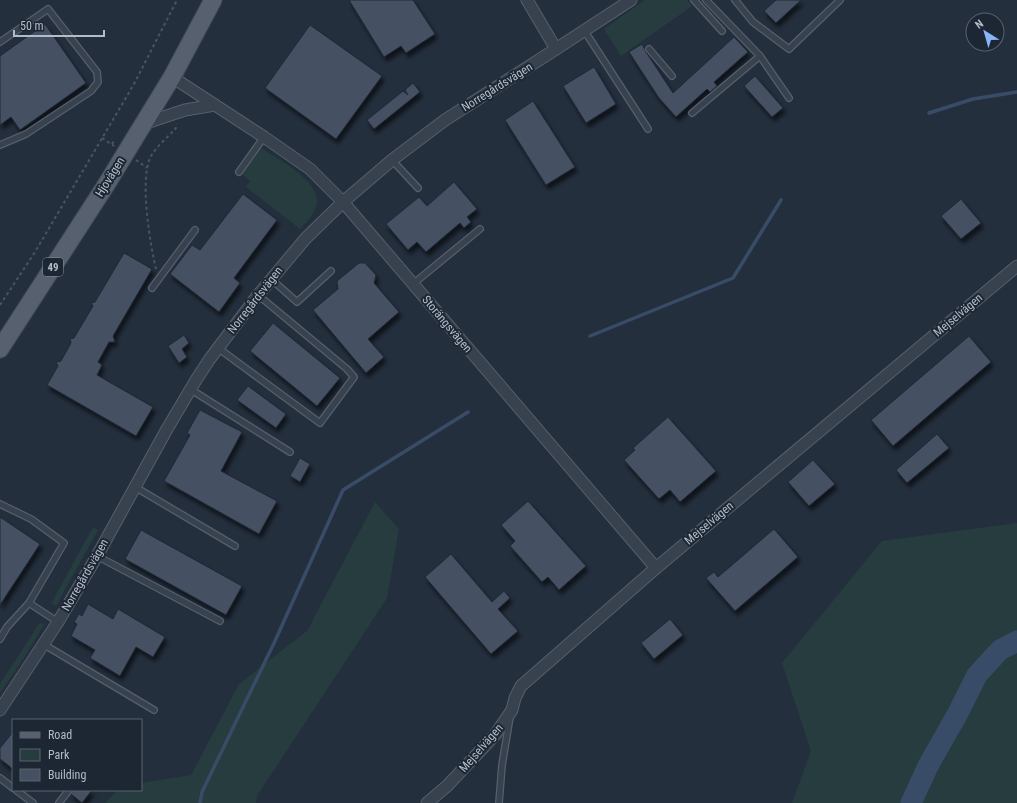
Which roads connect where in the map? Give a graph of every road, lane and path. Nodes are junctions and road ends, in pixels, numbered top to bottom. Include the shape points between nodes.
1 (177, 0) edge
2 (214, 0) edge
3 (527, 0) edge
4 (630, 0) edge
5 (694, 0) edge
6 (706, 0) edge
7 (735, 0) edge
8 (840, 0) edge
9 (584, 30) junction
10 (722, 31) dead end
11 (0, 42) edge
12 (556, 49) junction
13 (649, 49) dead end
14 (760, 56) junction
15 (672, 76) dead end
16 (172, 77) junction
17 (789, 98) dead end
18 (215, 105) junction
19 (692, 113) dead end
20 (178, 120) dead end
21 (143, 124) junction
22 (648, 128) dead end
23 (264, 137) junction
24 (115, 139) dead end
25 (112, 144) dead end
26 (0, 145) edge
27 (392, 160) junction
28 (239, 172) dead end
29 (418, 188) dead end
30 (343, 202) junction
31 (480, 229) dead end
32 (195, 230) dead end
33 (1017, 266) edge
34 (331, 272) dead end
35 (158, 278) junction
36 (270, 279) junction
37 (412, 284) junction
38 (152, 288) dead end
39 (258, 295) junction
40 (0, 305) edge
41 (218, 348) junction
42 (0, 349) edge
43 (190, 388) junction
44 (290, 452) dead end
45 (135, 487) junction
46 (0, 504) edge
47 (235, 546) dead end
48 (97, 556) junction
49 (656, 568) junction
50 (29, 603) junction
51 (220, 621) dead end
52 (58, 622) junction
53 (0, 639) edge
54 (43, 644) junction
55 (0, 710) edge
56 (154, 710) dead end
57 (512, 710) junction
58 (0, 778) edge
59 (12, 787) edge
60 (17, 791) edge
61 (68, 791) edge
62 (33, 803) edge
63 (59, 803) edge
64 (427, 803) edge
65 (499, 803) edge

1 - 40 path via 134,84 35,252
2 - 16 main road, Hjovägen / 49
3 - 12 street
4 - 9 street, Norregårdsvägen
5 - 10 lane
6 - 14 lane
7 - 8 lane via 753,22 789,49
9 - 12 street, Norregårdsvägen
9 - 22 lane
11 - 26 lane via 48,9 97,72 98,82 91,91 26,134
12 - 27 street, Norregårdsvägen via 445,120
13 - 15 lane
14 - 17 lane
14 - 19 lane
16 - 18 street, Storängsvägen
16 - 21 main road, Hjovägen / 49
18 - 21 street via 185,110
18 - 23 street, Storängsvägen
20 - 35 path via 176,128 151,156 147,168 148,224
21 - 42 main road, Hjovägen / 49
23 - 28 lane
23 - 30 street, Storängsvägen via 310,169
24 - 25 path
27 - 29 lane
27 - 30 street, Norregårdsvägen
30 - 36 street, Norregårdsvägen via 306,238
30 - 37 street, Storängsvägen
31 - 37 lane
32 - 35 lane
33 - 49 street, Mejselvägen
34 - 36 lane via 297,302
35 - 38 lane
36 - 39 street, Norregårdsvägen
37 - 49 street, Storängsvägen
39 - 41 street, Norregårdsvägen
39 - 41 lane via 354,377 320,423
41 - 43 street, Norregårdsvägen
43 - 44 lane
43 - 45 street, Norregårdsvägen
45 - 47 lane
45 - 48 street, Norregårdsvägen
46 - 50 lane via 31,519 64,543
48 - 51 lane
48 - 52 street, Norregårdsvägen
49 - 57 street, Mejselvägen via 521,686
50 - 52 lane
50 - 53 lane via 7,627
52 - 54 street, Norregårdsvägen
54 - 55 street, Norregårdsvägen
54 - 56 lane
57 - 64 street, Mejselvägen via 495,735 447,786
57 - 65 lane via 502,765
58 - 59 lane
60 - 62 lane
61 - 63 lane

